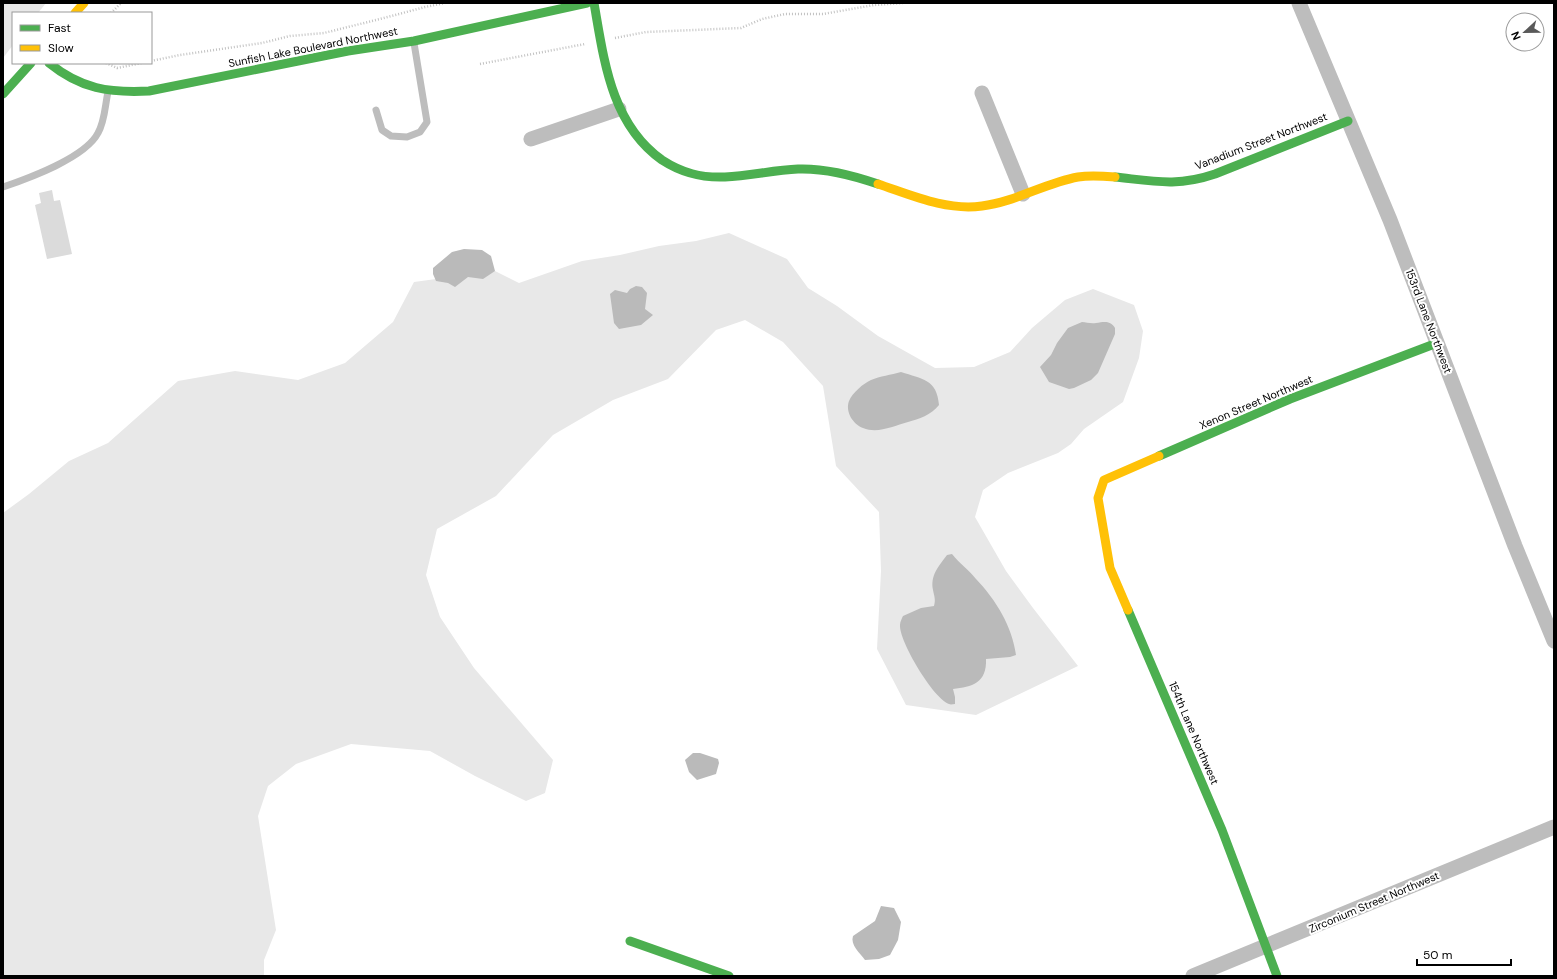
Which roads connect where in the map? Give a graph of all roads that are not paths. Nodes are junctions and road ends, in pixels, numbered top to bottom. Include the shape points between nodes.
1 (84, 3) edge
2 (587, 3) edge
3 (594, 3) edge
4 (1299, 3) edge
5 (76, 12) edge
6 (414, 41) junction
7 (29, 64) edge
8 (50, 64) edge
9 (108, 92) junction
10 (982, 93) dead end
11 (3, 94) edge
12 (620, 109) junction
13 (376, 110) dead end
14 (1348, 120) junction
15 (531, 139) dead end
16 (3, 187) edge
17 (1023, 194) junction
18 (1437, 344) junction
19 (1098, 498) joint
20 (1554, 641) edge
21 (1554, 827) edge
22 (630, 941) dead end
23 (1266, 947) junction
24 (729, 976) edge
25 (1193, 976) edge
26 (1276, 976) edge

1 - 5 street
2 - 6 street, Sunfish Lake Boulevard Northwest
3 - 12 street, Vanadium Street Northwest via 605,62
4 - 14 street, 153rd Lane Northwest
6 - 9 street, Sunfish Lake Boulevard Northwest via 348,51 149,91
6 - 13 lane via 427,122 420,132 407,137 390,136 382,130
7 - 11 street
8 - 9 street, Sunfish Lake Boulevard Northwest via 65,77
9 - 16 lane via 97,135 82,151 32,177
10 - 17 street
12 - 15 street
12 - 17 street, Vanadium Street Northwest via 632,132 649,150 671,166 697,177 722,178 811,169 840,172 937,204 967,207 990,205
14 - 17 street, Vanadium Street Northwest via 1211,175 1185,182 1106,176 1081,177 1061,180
14 - 18 street, 153rd Lane Northwest via 1390,220
18 - 19 street, Xenon Street Northwest via 1290,399 1104,480
18 - 20 street, 153rd Lane Northwest
19 - 23 street, 154th Lane Northwest via 1110,568 1222,830
21 - 23 street, Zirconium Street Northwest
22 - 24 street
23 - 25 street, Zirconium Street Northwest
23 - 26 street, 154th Lane Northwest

